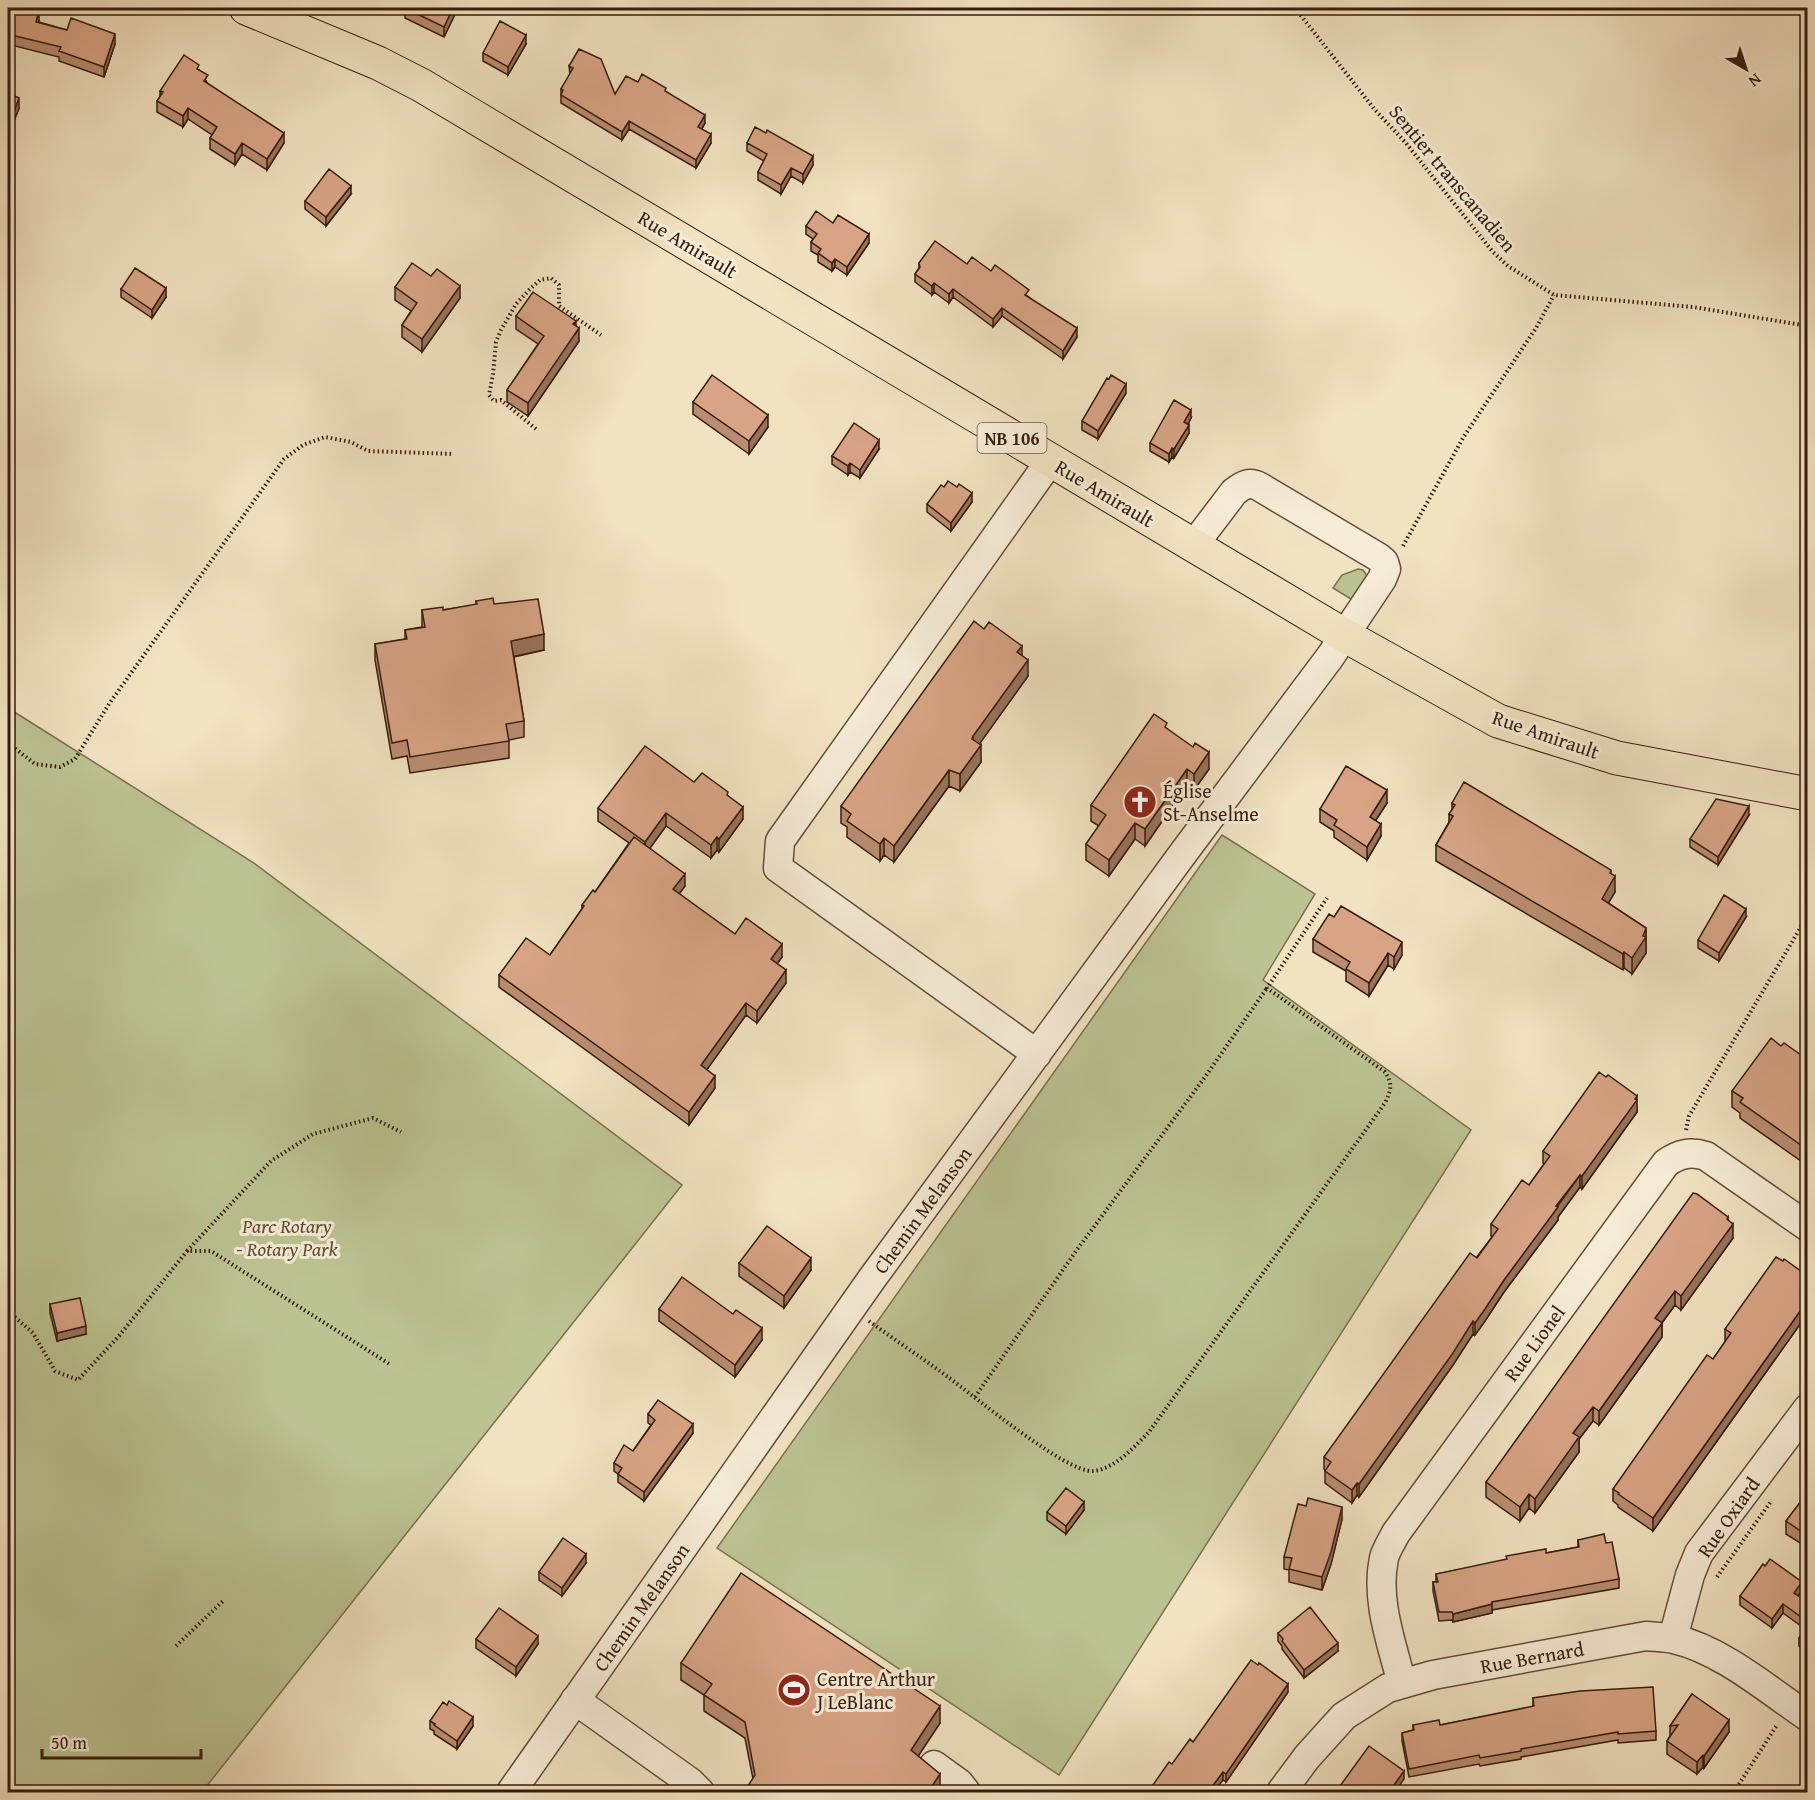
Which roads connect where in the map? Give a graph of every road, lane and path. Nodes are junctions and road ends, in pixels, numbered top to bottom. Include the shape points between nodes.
1 (246, 8) edge
2 (1296, 8) edge
3 (1554, 295) junction
4 (1808, 326) edge
5 (601, 335) dead end
6 (536, 429) dead end
7 (454, 454) dead end
8 (1050, 461) junction
9 (1193, 546) junction
10 (1385, 573) junction
11 (1344, 635) junction
12 (8, 743) edge
13 (1808, 794) edge
14 (1327, 898) dead end
15 (1808, 915) edge
16 (1267, 988) junction
17 (1037, 1054) junction
18 (401, 1132) dead end
19 (1686, 1153) junction
20 (1808, 1227) edge
21 (187, 1251) junction
22 (851, 1309) junction
23 (8, 1311) edge
24 (391, 1365) dead end
25 (975, 1397) junction
26 (1808, 1408) edge
27 (1773, 1500) dead end
28 (1717, 1578) dead end
29 (223, 1601) dead end
30 (1673, 1638) junction
31 (176, 1646) dead end
32 (1402, 1684) junction
33 (575, 1700) junction
34 (1799, 1711) edge
35 (934, 1765) dead end
36 (511, 1792) edge
37 (700, 1792) edge
38 (966, 1792) edge
39 (1281, 1792) edge
40 (1734, 1792) edge

1 - 8 main road, Rue Amirault / NB 106 via 421,85
2 - 3 path, Sentier transcanadien via 1375,111 1405,142 1493,252
3 - 4 path, Sentier transcanadien via 1693,307
3 - 10 path via 1463,438
5 - 6 path via 559,306 558,285 550,278 540,280 516,304 495,342 489,395
7 - 12 path via 368,452 351,442 325,437 303,445 284,459 109,704 75,759 60,767 35,764
8 - 9 main road, Rue Amirault / NB 106
8 - 17 street via 780,841 778,868
9 - 10 street via 1234,492 1251,483 1378,557 1386,566
9 - 11 main road, Rue Amirault / NB 106
10 - 11 street, Chemin Melanson
11 - 13 main road, Rue Amirault / NB 106 via 1498,721 1617,758
11 - 17 street, Chemin Melanson
14 - 16 path
15 - 19 path via 1689,1116
16 - 25 path
16 - 25 path via 1385,1072 1391,1091 1385,1103 1184,1384 1132,1450 1109,1466 1092,1471 1073,1466
17 - 22 street, Chemin Melanson
18 - 21 path via 373,1118 313,1134 271,1161
19 - 20 street via 1706,1156
19 - 32 street, Rue Lionel via 1657,1173 1396,1533 1385,1555 1382,1594
21 - 23 path via 78,1380 55,1371 33,1333
21 - 24 path via 211,1251
22 - 25 path
22 - 33 street, Chemin Melanson
26 - 30 street, Rue Oxiard via 1699,1553
27 - 28 path
29 - 31 path
30 - 32 street, Rue Bernard via 1646,1636
30 - 34 street, Rue Bernard via 1729,1663
32 - 39 street, Rue Bernard via 1388,1688 1344,1716
33 - 36 street, Chemin Melanson
33 - 37 street
34 - 40 path
35 - 38 street via 959,1782

